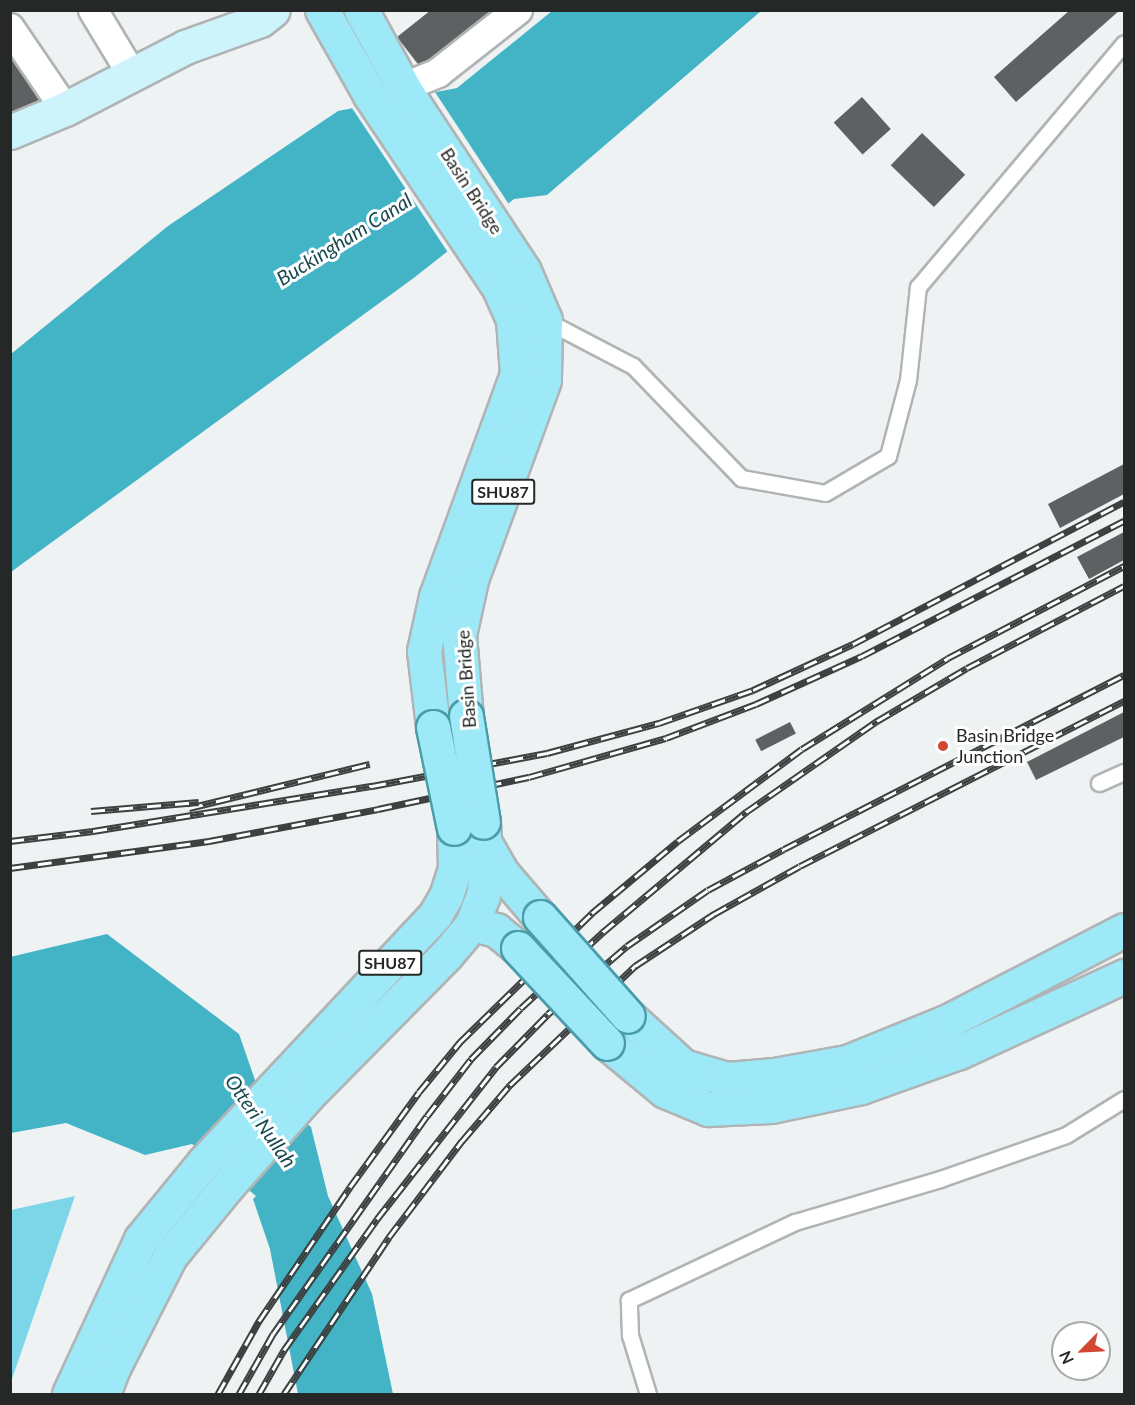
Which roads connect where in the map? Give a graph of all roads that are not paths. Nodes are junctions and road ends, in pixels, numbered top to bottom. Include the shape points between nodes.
1 (93, 10) edge
2 (230, 10) edge
3 (273, 10) edge
4 (322, 10) edge
5 (361, 10) edge
6 (518, 10) edge
7 (10, 28) edge
8 (1125, 43) edge
9 (185, 47) junction
10 (131, 73) junction
11 (405, 89) junction
12 (65, 110) junction
13 (10, 132) edge
14 (511, 280) junction
15 (545, 320) junction
16 (1125, 771) edge
17 (1099, 783) dead end
18 (474, 832) junction
19 (472, 924) junction
20 (1125, 930) edge
21 (1125, 976) edge
22 (295, 1087) junction
23 (1125, 1099) edge
24 (69, 1395) edge
25 (103, 1395) edge
26 (648, 1395) edge

1 - 10 street
2 - 9 main road
3 - 9 main road via 260,20
4 - 14 main road, Basin Bridge / SHU87 via 370,95
5 - 11 main road, SHU87
6 - 11 street via 438,73
7 - 12 street
8 - 15 lane via 918,287 908,380 888,456 825,493 741,478 633,366
9 - 10 main road
10 - 12 main road
11 - 14 main road, Basin Bridge / SHU87
12 - 13 main road
14 - 15 main road, Basin Bridge / SHU87
14 - 18 main road, Basin Bridge / SHU87, bridge via 517,374 436,596 424,651 433,727
15 - 18 main road, Basin Bridge / SHU87, bridge via 544,380 471,580 459,635
16 - 17 lane
18 - 19 main road, Basin Bridge / SHU87 via 483,896
18 - 20 main road, bridge via 503,874 628,1016 683,1066 727,1079 784,1074 847,1062 946,1022
18 - 22 main road, Basin Bridge / SHU87 via 435,915
19 - 21 main road, bridge via 496,930 518,948 607,1043 665,1091 708,1109 771,1106 861,1087 959,1052
19 - 22 main road, Basin Bridge / SHU87
22 - 24 main road, Basin Bridge / SHU87 via 203,1163 141,1239
22 - 25 main road, Basin Bridge / SHU87 via 229,1184 170,1256
23 - 26 lane via 1066,1135 940,1179 795,1222 629,1300 630,1335

